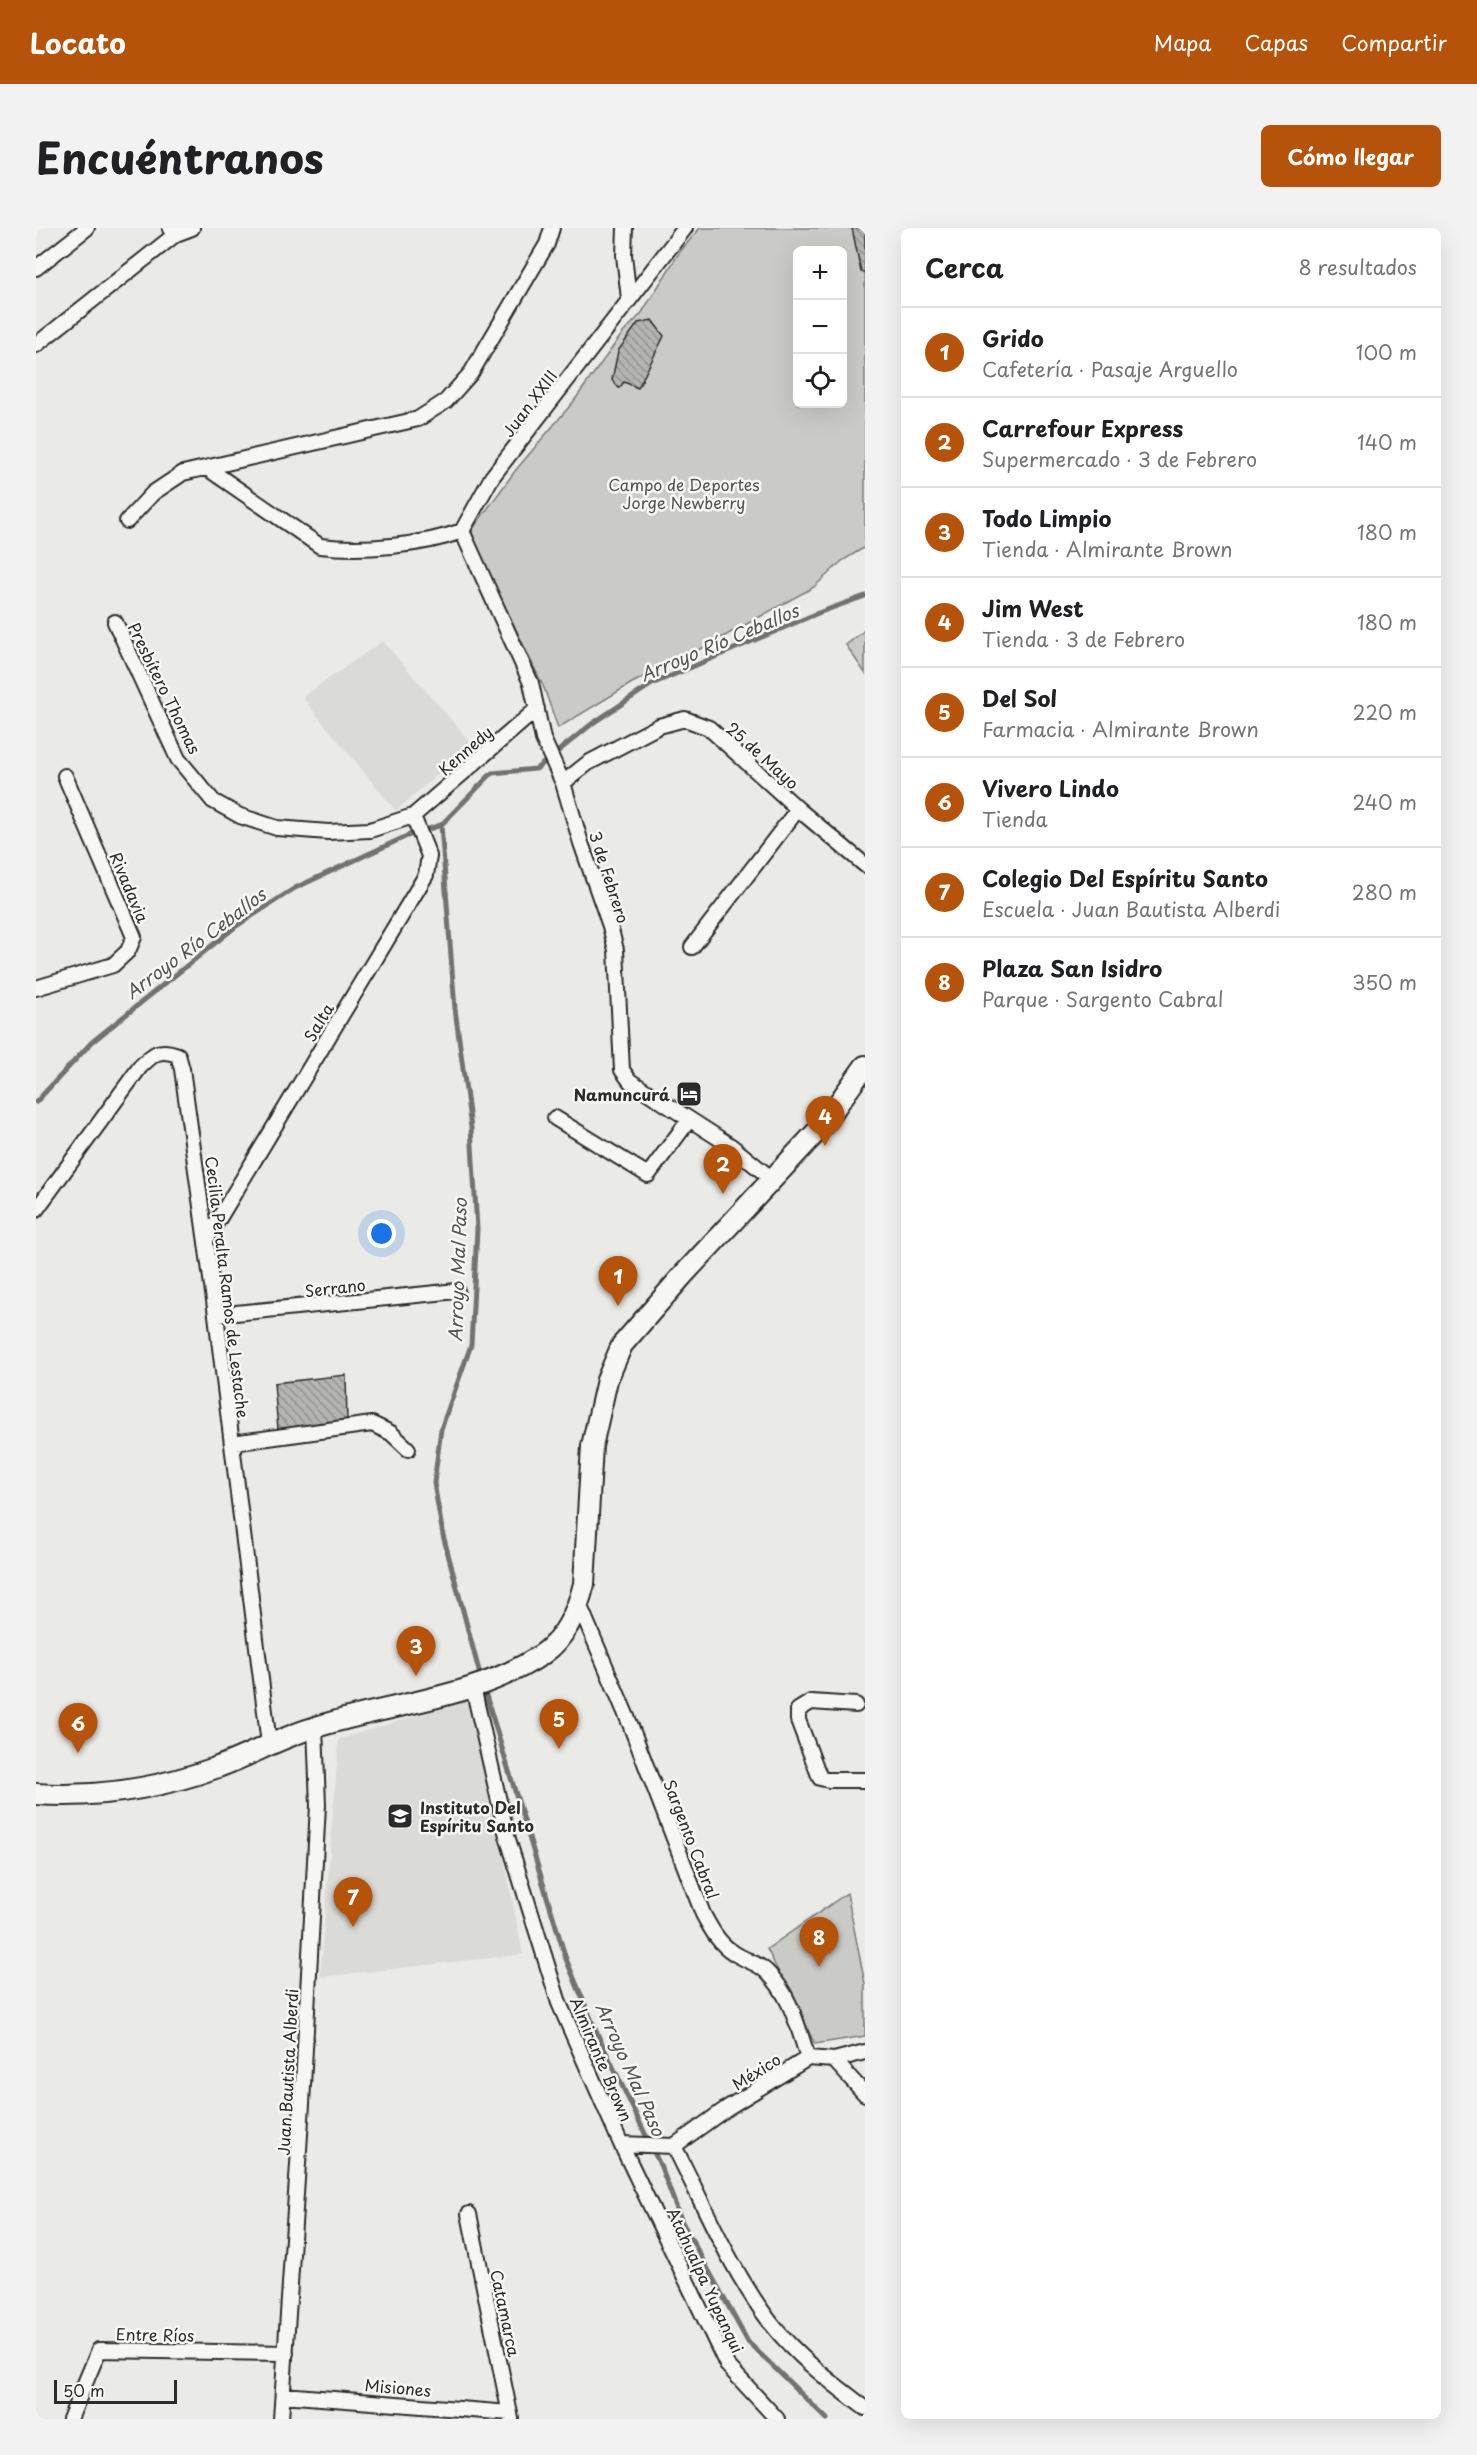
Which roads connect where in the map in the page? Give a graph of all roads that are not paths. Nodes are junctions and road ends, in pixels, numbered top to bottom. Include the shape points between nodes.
1 (87, 228) edge
2 (192, 228) edge
3 (552, 228) edge
4 (625, 228) edge
5 (685, 228) edge
6 (172, 231) edge
7 (36, 268) edge
8 (629, 299) junction
9 (36, 345) edge
10 (207, 468) junction
11 (128, 521) dead end
12 (462, 531) junction
13 (114, 622) dead end
14 (537, 709) junction
15 (65, 776) dead end
16 (561, 778) junction
17 (798, 809) junction
18 (413, 816) junction
19 (865, 866) edge
20 (692, 947) dead end
21 (36, 988) edge
22 (865, 1066) edge
23 (555, 1119) dead end
24 (689, 1120) junction
25 (772, 1179) junction
26 (36, 1210) edge
27 (206, 1240) junction
28 (457, 1291) dead end
29 (216, 1316) junction
30 (232, 1443) junction
31 (408, 1449) dead end
32 (579, 1604) junction
33 (473, 1687) junction
34 (856, 1705) dead end
35 (315, 1727) junction
36 (269, 1744) junction
37 (865, 1779) edge
38 (36, 1794) edge
39 (865, 2052) edge
40 (808, 2058) junction
41 (834, 2060) junction
42 (865, 2094) edge
43 (621, 2144) junction
44 (668, 2146) junction
45 (469, 2214) dead end
46 (286, 2353) junction
47 (283, 2395) junction
48 (865, 2408) edge
49 (510, 2416) edge
50 (70, 2419) edge
51 (281, 2419) edge
52 (777, 2419) edge

1 - 7 street
2 - 6 street
3 - 10 street via 547,244 471,373 446,401 418,419
4 - 8 street
5 - 8 street, Juan XXIII
6 - 9 street
8 - 12 street, Juan XXIII via 492,477
10 - 11 street via 183,473 153,493
10 - 12 street via 320,546 343,549 437,541
12 - 14 street, 3 de Febrero via 531,683
13 - 18 street, Presbítero Thomas via 178,759 213,801 240,816 277,828 328,832 369,830
14 - 16 street, 3 de Febrero via 543,739
14 - 18 street, Kennedy
15 - 21 street, Rivadavia via 134,937 128,951 113,965
16 - 17 street, 25 de Mayo via 659,726 685,719 709,728
16 - 24 street, 3 de Febrero via 616,950 622,1070 630,1081
17 - 19 street, 25 de Mayo
17 - 20 street
18 - 27 street, Salta via 429,856 426,875
22 - 25 main road via 822,1126
23 - 24 street via 648,1175
24 - 25 street, 3 de Febrero via 731,1146
25 - 32 main road via 622,1345 607,1380 592,1446 584,1584
26 - 27 street, Cecilia Peralta Ramos de Lestache via 140,1067 153,1054 167,1051 178,1055 182,1069
27 - 29 street, Cecilia Peralta Ramos de Lestache
28 - 29 street, Serrano
29 - 30 street, Cecilia Peralta Ramos de Lestache
30 - 31 street via 372,1424 391,1433
30 - 36 street, Cecilia Peralta Ramos de Lestache
32 - 33 main road via 561,1635 546,1651 516,1670
32 - 40 street, Sargento Cabral via 703,1914 716,1938 765,1970 782,1988
33 - 35 main road
33 - 43 street, Almirante Brown via 507,1836 559,2003
34 - 37 street via 812,1702 798,1710 798,1720 820,1778
35 - 36 main road
35 - 46 street, Juan Bautista Alberdi via 318,1804
36 - 38 main road via 217,1768 169,1783 74,1796
39 - 41 street
40 - 41 street
40 - 44 street, México
41 - 42 street
43 - 44 street, Almirante Brown
43 - 52 street, Atahualpa Yupanqui via 727,2365
44 - 48 street via 771,2324 792,2347
45 - 49 street, Catamarca
46 - 47 street, Juan Bautista Alberdi
46 - 50 street, Entre Ríos via 99,2350
47 - 49 street, Misiones
47 - 51 street, Juan Bautista Alberdi

